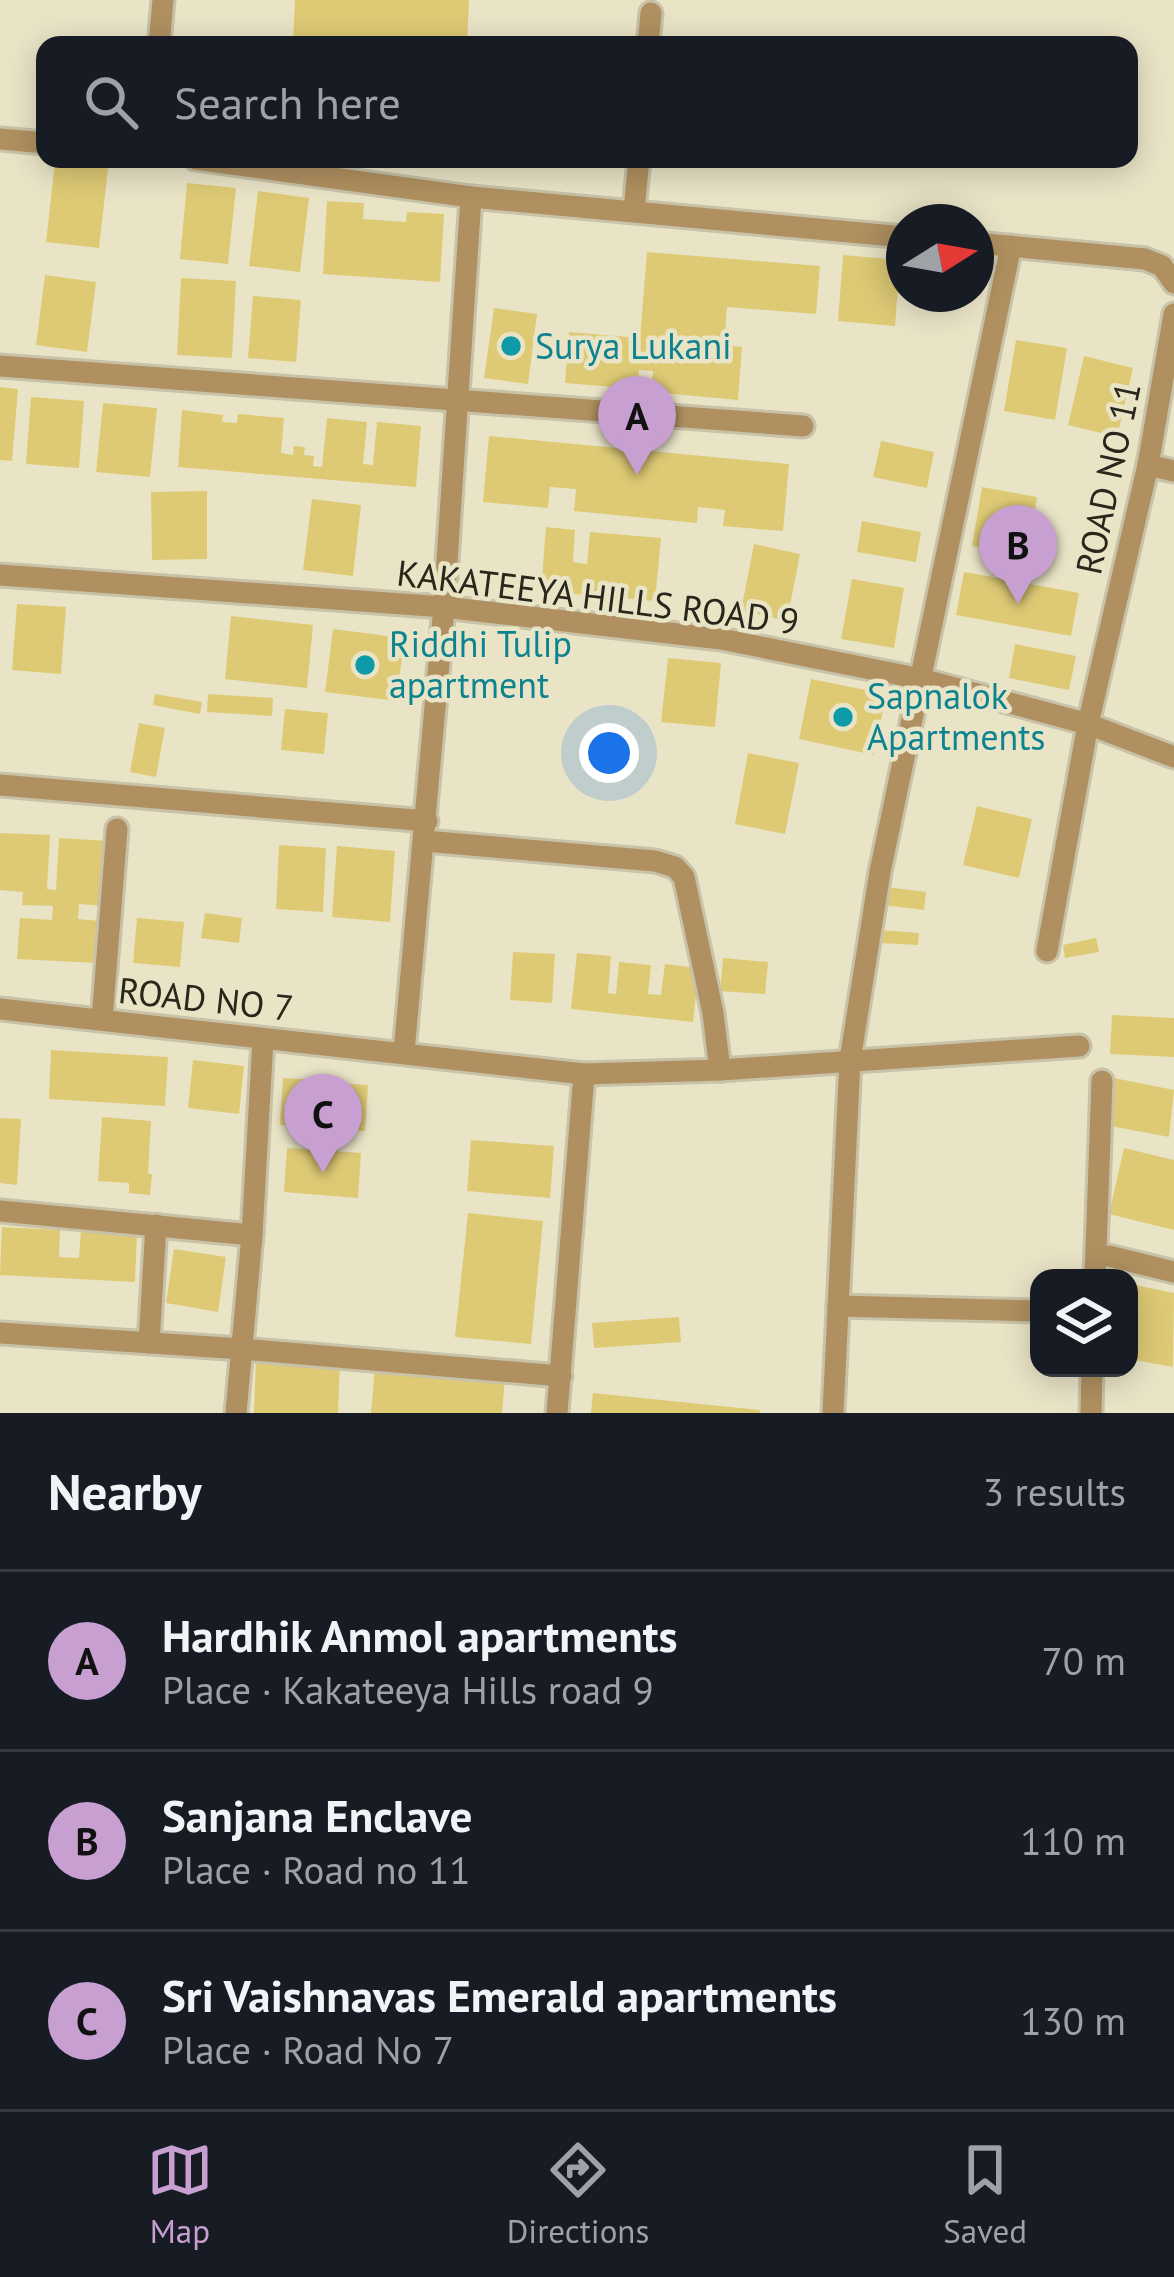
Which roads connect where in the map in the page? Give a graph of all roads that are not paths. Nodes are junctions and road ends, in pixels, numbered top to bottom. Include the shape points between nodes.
1 (163, 0) edge
2 (651, 13) dead end
3 (161, 36) edge
4 (649, 36) edge
5 (0, 139) edge
6 (36, 142) edge
7 (260, 168) edge
8 (638, 168) edge
9 (471, 197) junction
10 (634, 210) junction
11 (886, 235) edge
12 (994, 245) edge
13 (1011, 247) junction
14 (1174, 283) edge
15 (1174, 314) edge
16 (0, 366) edge
17 (456, 401) junction
18 (803, 427) dead end
19 (1148, 465) junction
20 (1174, 471) edge
21 (0, 575) edge
22 (444, 607) junction
23 (921, 679) junction
24 (1088, 724) junction
25 (1174, 757) edge
26 (0, 785) edge
27 (117, 829) dead end
28 (426, 831) junction
29 (1047, 952) dead end
30 (0, 1009) edge
31 (102, 1020) junction
32 (263, 1039) junction
33 (1079, 1046) dead end
34 (404, 1052) junction
35 (850, 1060) junction
36 (720, 1070) junction
37 (584, 1074) junction
38 (1102, 1081) dead end
39 (0, 1210) edge
40 (156, 1226) junction
41 (252, 1235) junction
42 (1109, 1256) dead end
43 (1095, 1269) edge
44 (1174, 1272) edge
45 (838, 1306) junction
46 (1030, 1311) edge
47 (0, 1333) edge
48 (149, 1343) junction
49 (242, 1349) junction
50 (561, 1376) junction
51 (1092, 1377) edge
52 (236, 1413) edge
53 (557, 1413) edge
54 (833, 1413) edge
55 (1091, 1413) edge

1 - 3 street
2 - 4 street
5 - 6 street
7 - 9 street
8 - 10 street
9 - 10 street
9 - 17 street
10 - 11 street
12 - 13 street
13 - 14 street via 1145,259
13 - 23 street
15 - 19 street, ROAD NO 11
16 - 17 street
17 - 18 street
17 - 22 street
19 - 20 street
19 - 24 street, ROAD NO 11
21 - 22 street, KAKATEEYA HILLS ROAD 9
22 - 23 street, KAKATEEYA HILLS ROAD 9 via 721,639
22 - 28 street
23 - 24 street, KAKATEEYA HILLS ROAD 9
23 - 35 street
24 - 25 street, KAKATEEYA HILLS ROAD 9
24 - 29 street, ROAD NO 11
26 - 28 street
27 - 31 street
28 - 34 street
28 - 36 street via 675,867 684,877
30 - 31 street, ROAD NO 7
31 - 32 street, ROAD NO 7
32 - 34 street, ROAD NO 7
32 - 41 street
33 - 35 street, ROAD NO 7
34 - 37 street, ROAD NO 7
35 - 36 street, ROAD NO 7
35 - 45 street
36 - 37 street, ROAD NO 7
37 - 50 street
38 - 43 street
39 - 40 street
40 - 41 street
40 - 48 street
41 - 49 street
42 - 44 street
45 - 46 street
45 - 54 street
47 - 48 street
48 - 49 street
49 - 50 street
49 - 52 street
50 - 53 street
51 - 55 street

